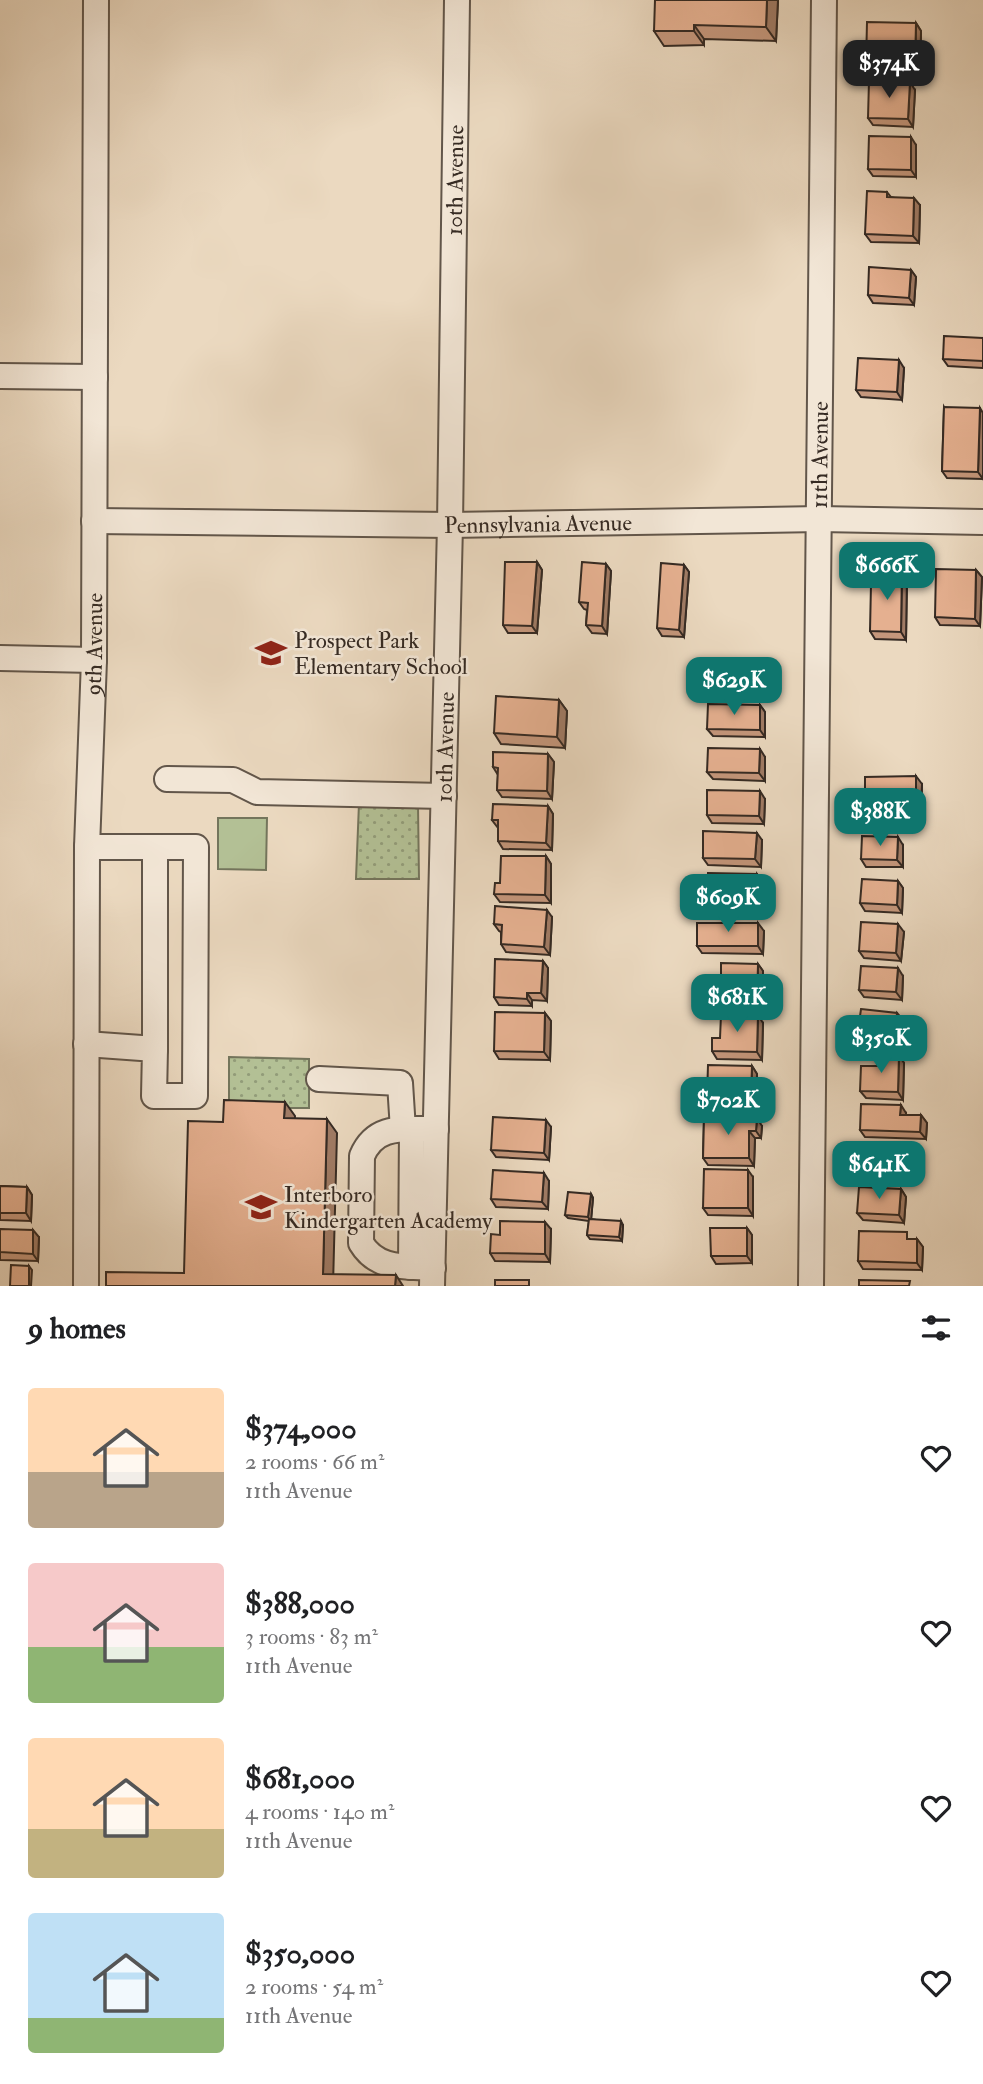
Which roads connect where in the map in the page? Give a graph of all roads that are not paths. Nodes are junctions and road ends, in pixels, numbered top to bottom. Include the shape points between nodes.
1 (96, 0) edge
2 (457, 0) edge
3 (824, 0) edge
4 (0, 376) edge
5 (95, 377) junction
6 (820, 519) junction
7 (94, 521) junction
8 (983, 522) edge
9 (450, 525) junction
10 (0, 658) edge
11 (94, 660) junction
12 (167, 779) dead end
13 (444, 796) junction
14 (87, 846) junction
15 (155, 847) junction
16 (86, 1044) junction
17 (155, 1049) junction
18 (319, 1079) dead end
19 (417, 1129) junction
20 (425, 1274) edge
21 (86, 1286) edge
22 (811, 1286) edge

1 - 5 street, 9th Avenue
2 - 9 street, 10th Avenue
3 - 6 street, 11th Avenue
4 - 5 street
5 - 7 street, 9th Avenue
6 - 8 street, Pennsylvania Avenue
6 - 9 street, Pennsylvania Avenue
6 - 22 street, 11th Avenue
7 - 9 street, Pennsylvania Avenue
7 - 11 street, 9th Avenue
9 - 13 street, 10th Avenue
10 - 11 street
11 - 14 street, 9th Avenue
12 - 13 street via 233,780 257,793
13 - 19 street, 10th Avenue
14 - 15 street
14 - 16 street, 9th Avenue
15 - 17 street
15 - 17 street via 196,847 195,1096 154,1096
16 - 17 street
16 - 21 street, 9th Avenue
18 - 19 street via 400,1083
19 - 20 street, 10th Avenue
19 - 20 street via 376,1135 362,1156 361,1243 377,1260

